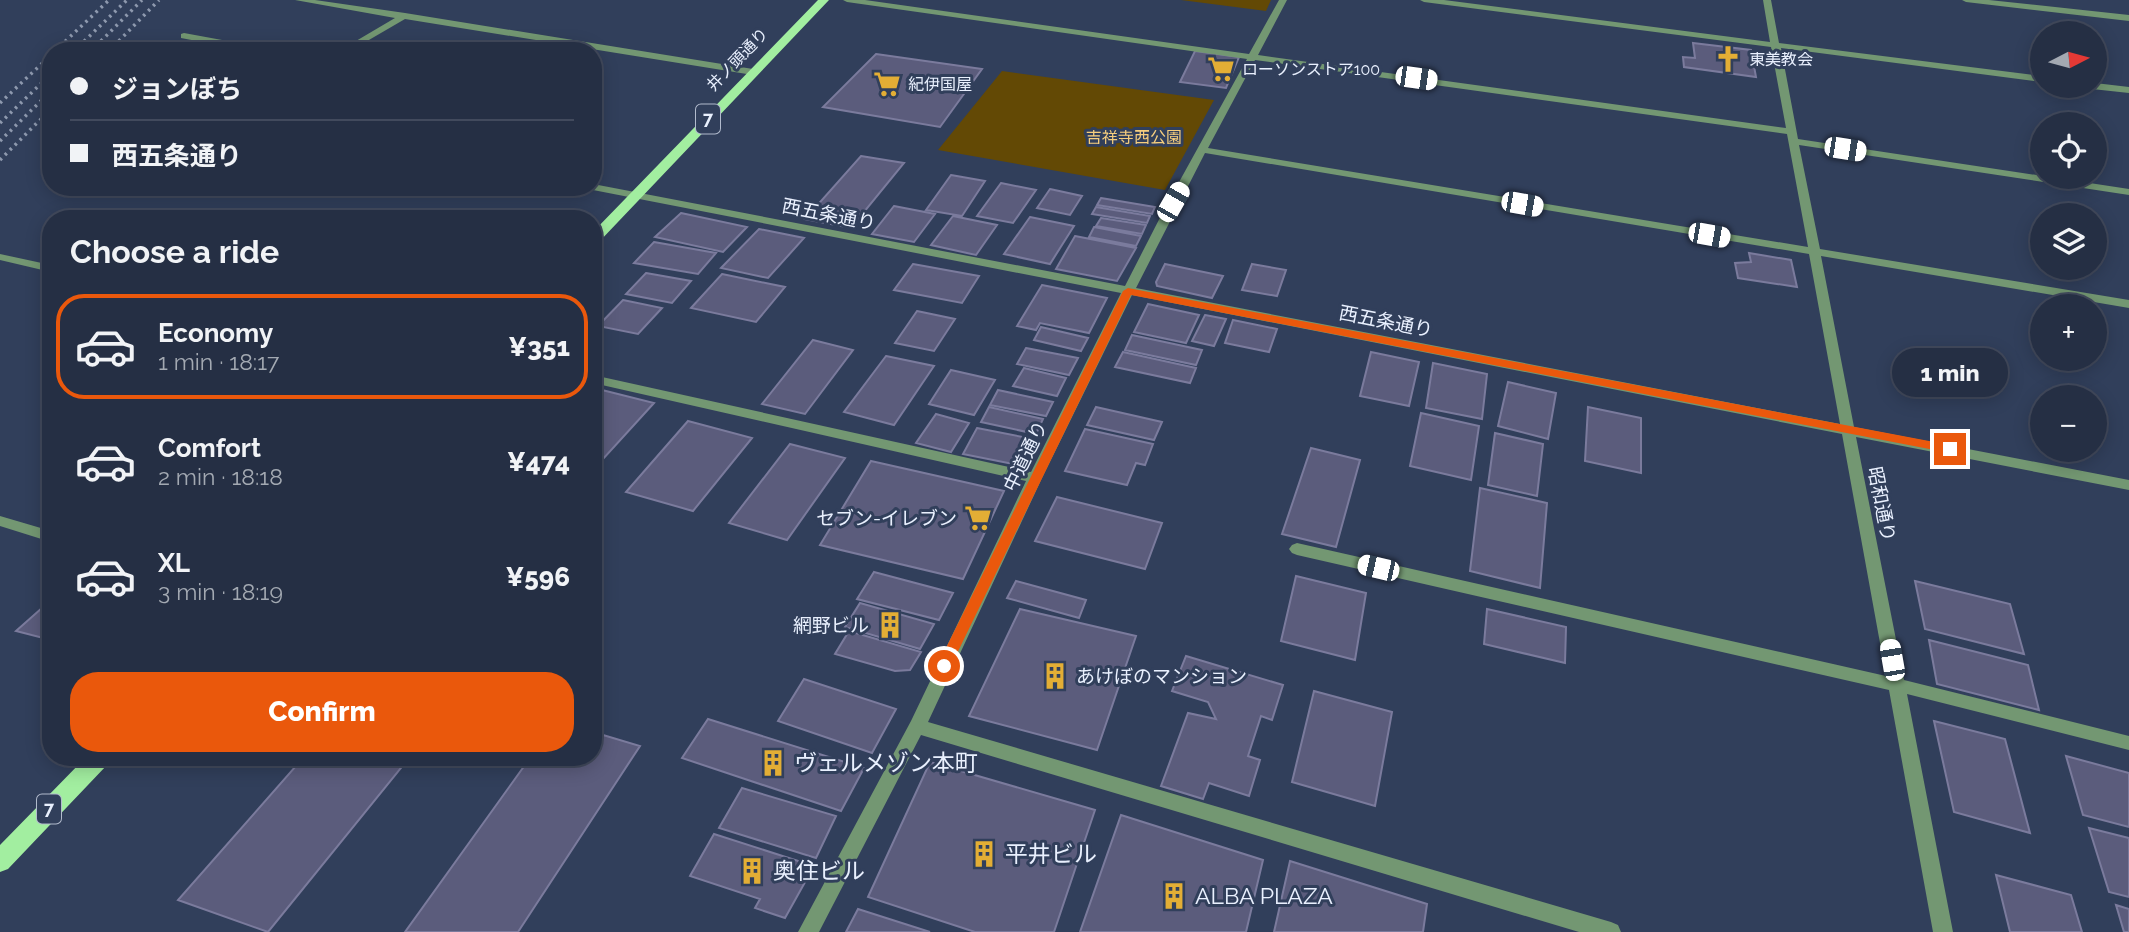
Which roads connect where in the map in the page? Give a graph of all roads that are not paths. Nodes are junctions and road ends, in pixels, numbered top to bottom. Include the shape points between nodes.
1 (299, 0) edge
2 (824, 0) edge
3 (847, 0) edge
4 (1283, 0) edge
5 (1424, 0) edge
6 (1767, 0) edge
7 (1966, 0) edge
8 (405, 16) junction
9 (2129, 18) edge
10 (184, 36) dead end
11 (216, 42) edge
12 (360, 42) edge
13 (567, 42) edge
14 (1776, 45) junction
15 (602, 48) edge
16 (1254, 55) junction
17 (753, 72) junction
18 (2030, 77) edge
19 (2107, 88) edge
20 (2129, 90) edge
21 (1793, 136) junction
22 (1203, 150) junction
23 (602, 189) edge
24 (2129, 192) edge
25 (635, 195) junction
26 (602, 230) edge
27 (1815, 253) junction
28 (0, 257) edge
29 (42, 267) edge
30 (1128, 291) junction
31 (2129, 304) edge
32 (602, 381) edge
33 (1848, 429) junction
34 (1035, 478) junction
35 (2129, 485) edge
36 (0, 521) edge
37 (42, 534) edge
38 (1297, 549) dead end
39 (1897, 685) junction
40 (917, 726) junction
41 (2129, 743) edge
42 (91, 766) edge
43 (0, 860) edge
44 (808, 932) edge
45 (1611, 932) edge
46 (1943, 932) edge

1 - 8 street
2 - 17 main road, 井ノ頭通り / 7
3 - 16 street
4 - 16 street, 中道通り
5 - 14 street
6 - 14 street, 昭和通り
7 - 9 street
8 - 12 street
8 - 13 street
10 - 11 street
14 - 18 street
14 - 21 street, 昭和通り
15 - 17 street
16 - 21 street
16 - 22 street, 中道通り
17 - 25 main road, 井ノ頭通り / 7
19 - 20 street
21 - 24 street
21 - 27 street, 昭和通り
22 - 27 street
22 - 30 street, 中道通り
23 - 25 street, 西五条通り
25 - 26 main road, 井ノ頭通り / 7
25 - 30 street, 西五条通り
27 - 31 street
27 - 33 street, 昭和通り
28 - 29 street
30 - 33 street, 西五条通り
30 - 34 street, 中道通り
32 - 34 street
33 - 35 street, 西五条通り
33 - 39 street, 昭和通り
34 - 40 street, 中道通り
36 - 37 street
38 - 39 street
39 - 41 street
39 - 46 street, 昭和通り
40 - 44 street, 中道通り
40 - 45 street
42 - 43 main road, 7

